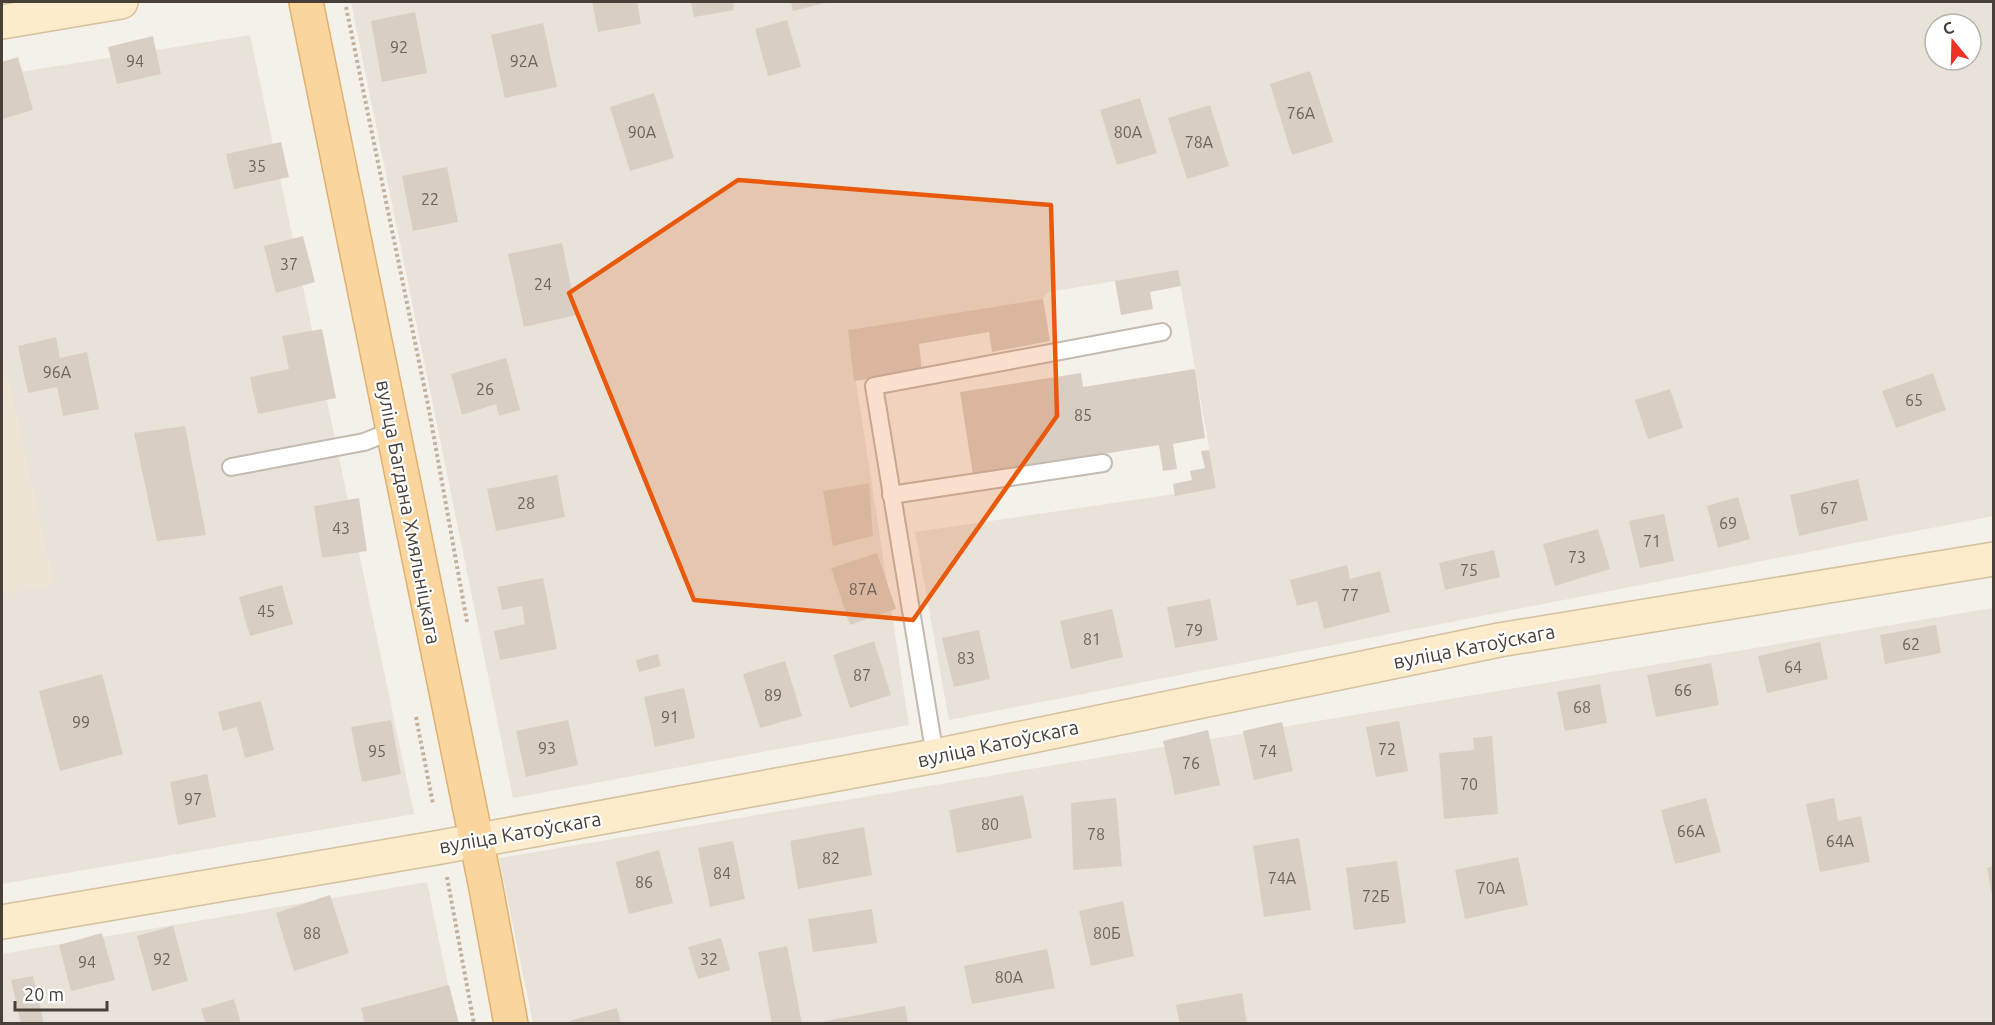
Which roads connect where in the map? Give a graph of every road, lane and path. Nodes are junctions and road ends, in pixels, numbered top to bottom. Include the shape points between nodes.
1 (121, 2) edge
2 (306, 2) edge
3 (346, 7) dead end
4 (2, 22) edge
5 (1162, 332) dead end
6 (429, 410) dead end
7 (393, 431) junction
8 (1103, 463) dead end
9 (231, 467) dead end
10 (891, 495) junction
11 (1994, 559) edge
12 (415, 714) dead end
13 (935, 756) junction
14 (433, 804) dead end
15 (475, 840) junction
16 (2, 922) edge
17 (511, 1023) edge

1 - 4 street
2 - 7 main road, вуліца Багдана Хмяльніцкага
3 - 6 path
5 - 10 lane via 874,386
7 - 9 lane via 364,442
7 - 15 main road, вуліца Багдана Хмяльніцкага
8 - 10 lane
10 - 13 lane
11 - 13 street, вуліца Катоўскага via 1499,640
12 - 14 path
13 - 15 street, вуліца Катоўскага
15 - 16 street, вуліца Катоўскага
15 - 17 main road, вуліца Багдана Хмяльніцкага

